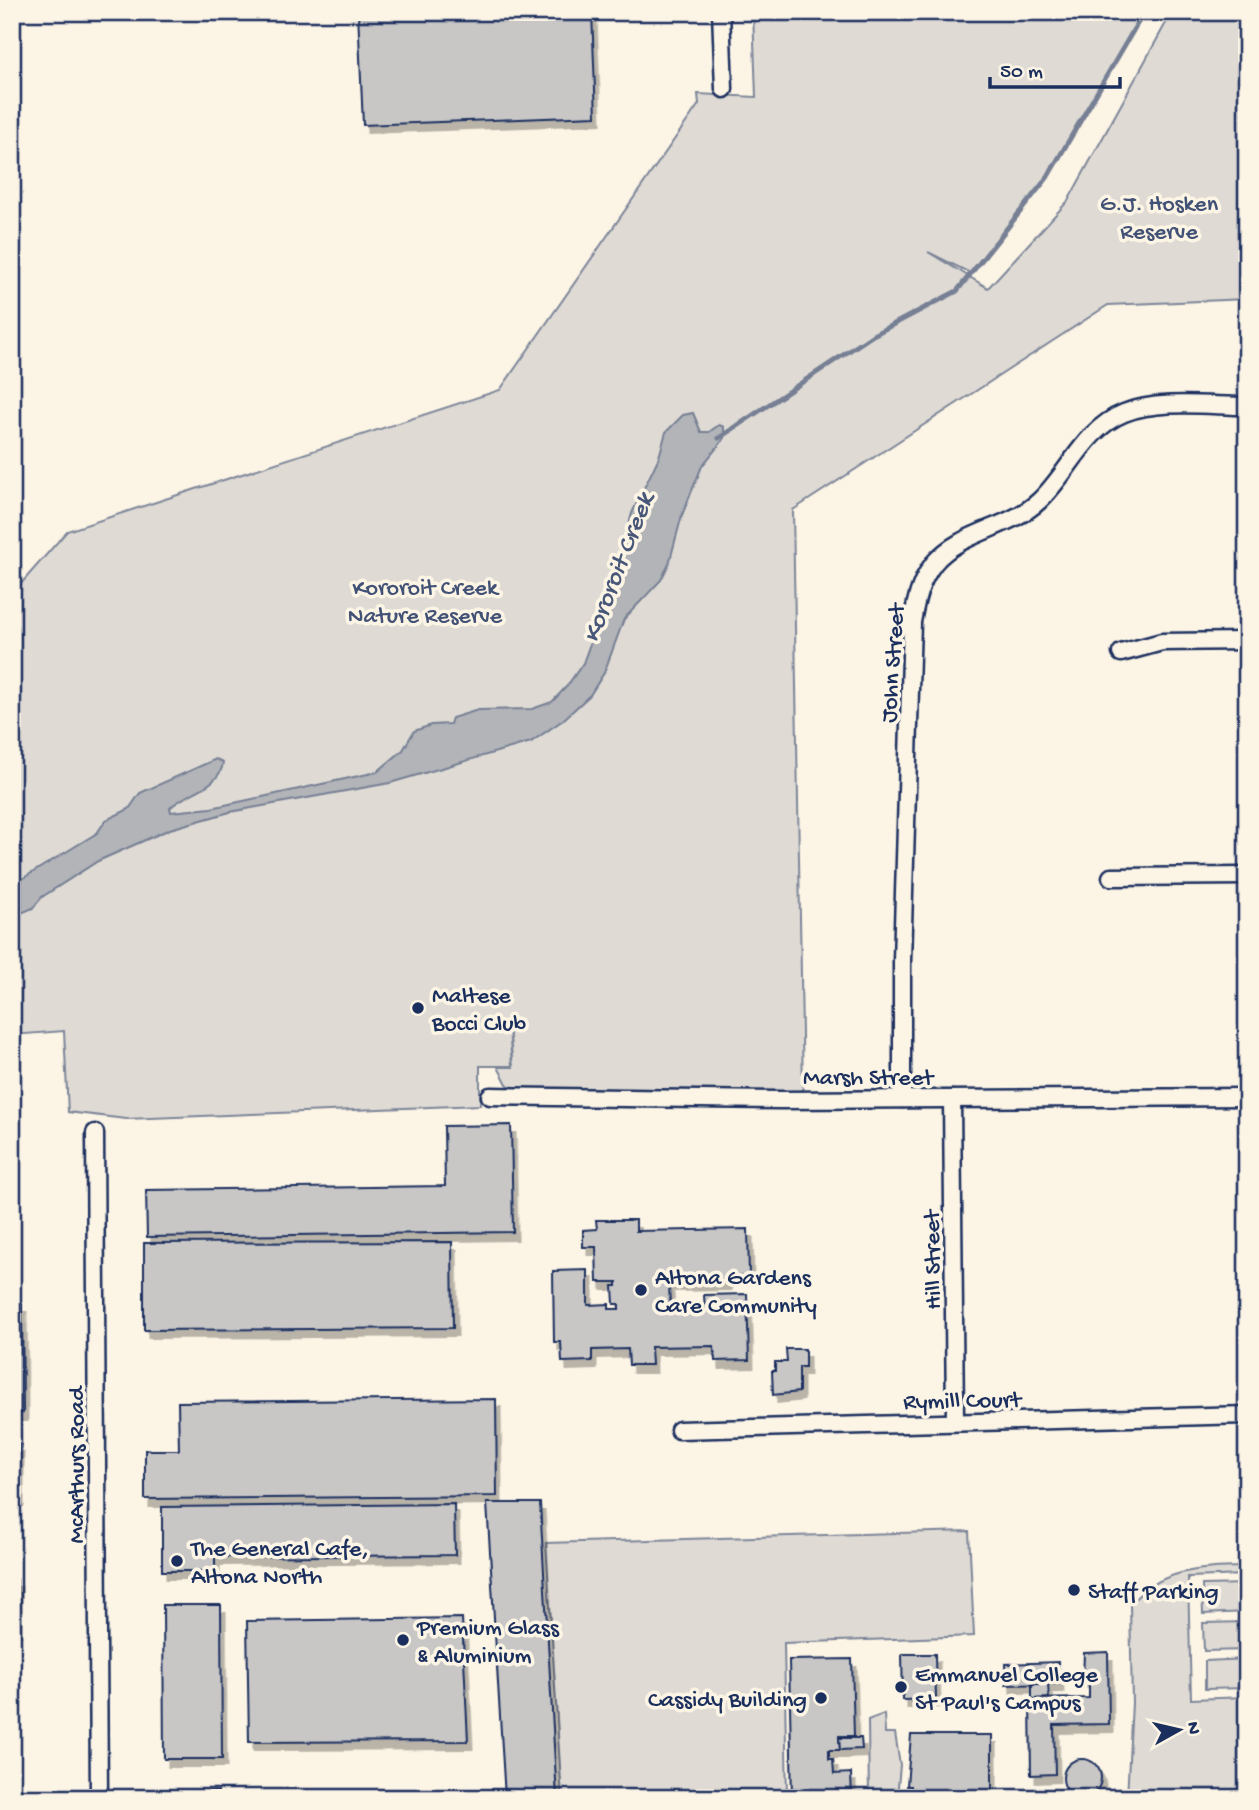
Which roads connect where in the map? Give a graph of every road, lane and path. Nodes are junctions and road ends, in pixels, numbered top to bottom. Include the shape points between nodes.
1 (721, 12) edge
2 (724, 89) dead end
3 (1247, 406) edge
4 (1247, 641) edge
5 (1121, 653) dead end
6 (1247, 876) edge
7 (1111, 877) dead end
8 (490, 1096) dead end
9 (1247, 1097) edge
10 (902, 1098) junction
11 (953, 1098) junction
12 (95, 1133) dead end
13 (1247, 1415) edge
14 (955, 1422) junction
15 (679, 1430) dead end
16 (99, 1798) edge

1 - 2 street
3 - 10 street, John Street via 1161,407 1122,414 1093,435 1040,500 1019,517 950,549 926,574 912,622
4 - 5 street via 1162,642
6 - 7 street
8 - 10 street, Marsh Street
9 - 11 street, Marsh Street
10 - 11 street, Marsh Street
11 - 14 street, Hill Street
12 - 16 street, McArthurs Road
13 - 14 street, Rymill Court
14 - 15 street, Rymill Court

